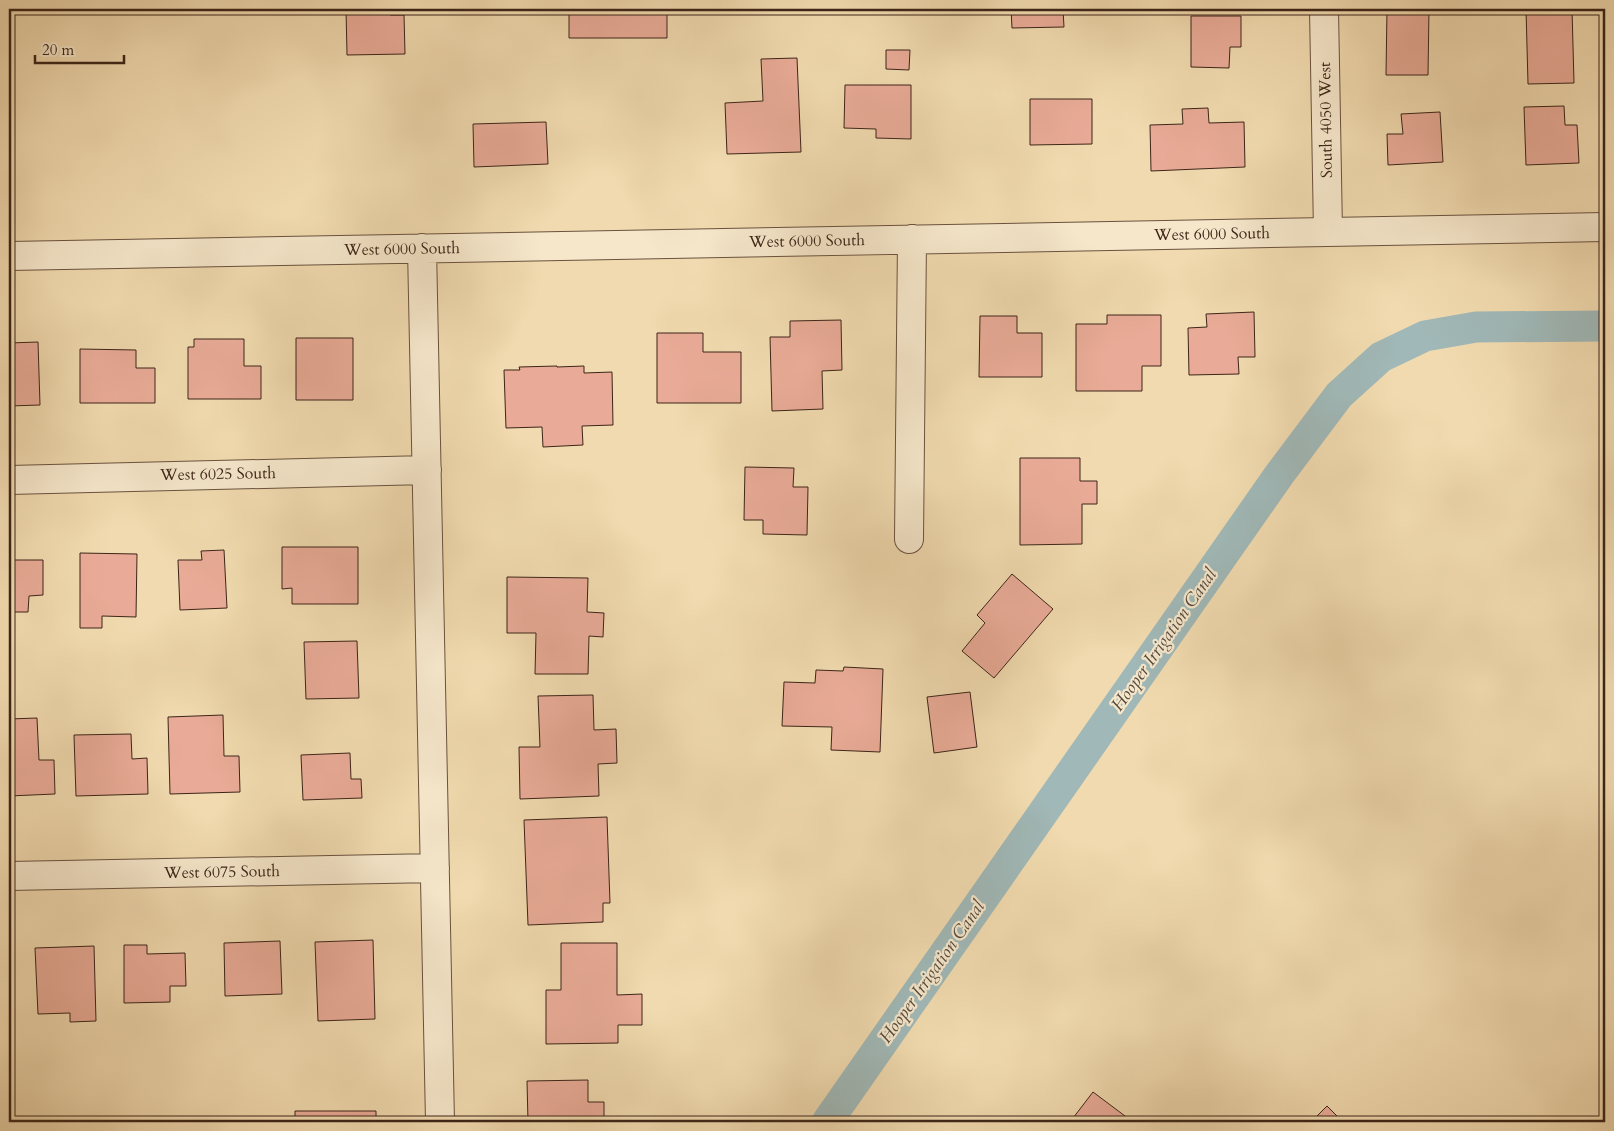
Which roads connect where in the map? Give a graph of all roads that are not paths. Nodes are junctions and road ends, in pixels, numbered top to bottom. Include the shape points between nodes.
1 (1324, 9) edge
2 (1605, 227) edge
3 (1328, 232) junction
4 (912, 239) junction
5 (422, 248) junction
6 (9, 256) edge
7 (426, 470) junction
8 (9, 480) edge
9 (909, 539) dead end
10 (435, 868) junction
11 (9, 876) edge
12 (440, 1122) edge

1 - 3 street, South 4050 West
2 - 3 street, West 6000 South
3 - 4 street, West 6000 South
4 - 5 street, West 6000 South
4 - 9 street
5 - 6 street, West 6000 South
5 - 7 street
7 - 8 street, West 6025 South
7 - 10 street
10 - 11 street, West 6075 South
10 - 12 street

